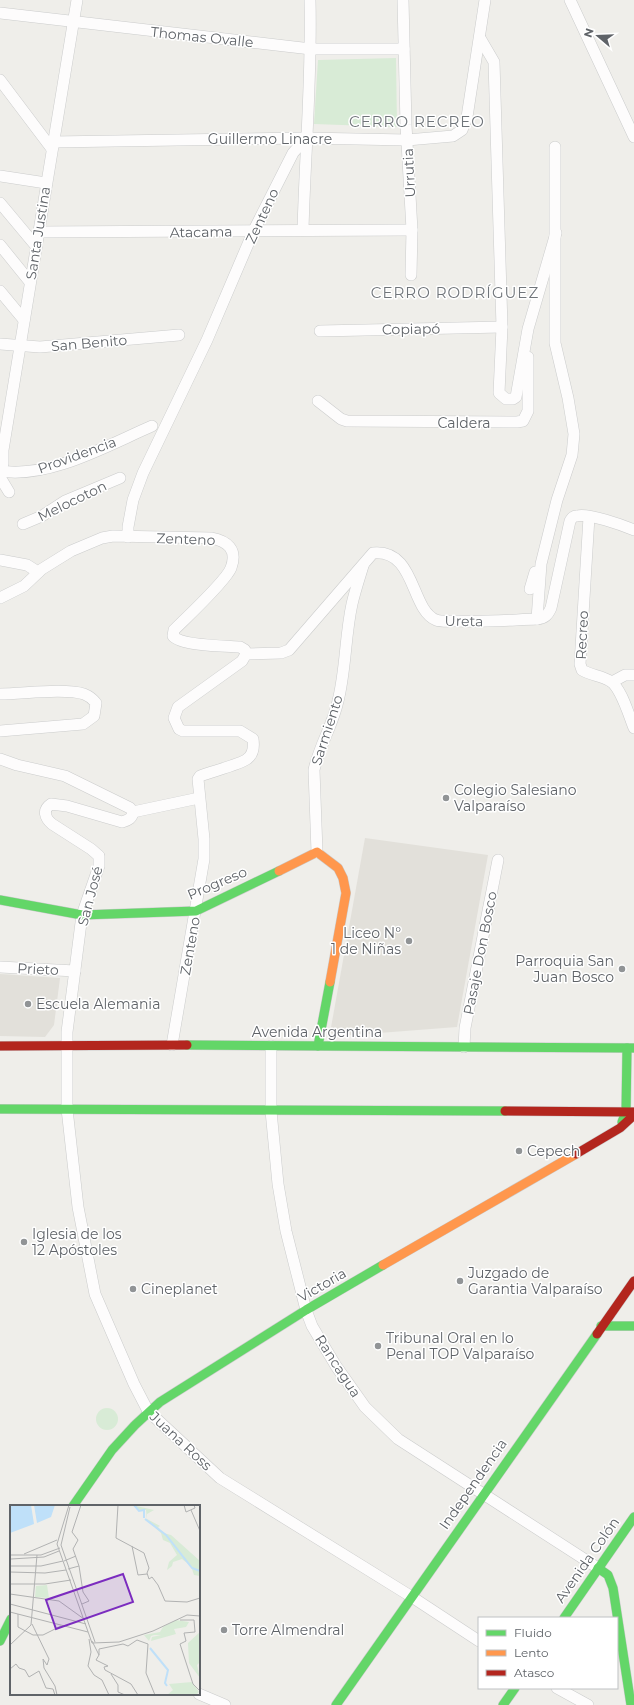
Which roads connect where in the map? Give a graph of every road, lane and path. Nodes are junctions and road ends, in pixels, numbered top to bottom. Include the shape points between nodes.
1 (77, 0) edge
2 (310, 0) edge
3 (403, 0) edge
4 (485, 0) edge
5 (570, 0) edge
6 (0, 13) edge
7 (74, 22) junction
8 (480, 38) junction
9 (311, 49) junction
10 (404, 49) junction
11 (0, 80) edge
12 (634, 137) edge
13 (306, 138) junction
14 (407, 140) junction
15 (50, 143) junction
16 (555, 147) dead end
17 (0, 176) edge
18 (46, 183) junction
19 (0, 203) edge
20 (254, 230) junction
21 (303, 230) junction
22 (412, 230) junction
23 (38, 232) junction
24 (556, 233) junction
25 (0, 245) edge
26 (36, 246) junction
27 (411, 275) dead end
28 (30, 282) junction
29 (0, 291) edge
30 (24, 320) junction
31 (502, 327) junction
32 (528, 329) junction
33 (320, 331) dead end
34 (0, 335) edge
35 (178, 335) dead end
36 (4, 344) edge
37 (20, 346) junction
38 (318, 401) dead end
39 (152, 426) dead end
40 (2, 449) edge
41 (0, 466) edge
42 (0, 471) edge
43 (0, 477) edge
44 (120, 478) dead end
45 (9, 492) dead end
46 (588, 517) junction
47 (552, 518) junction
48 (23, 524) dead end
49 (634, 530) edge
50 (128, 537) junction
51 (0, 560) edge
52 (364, 562) junction
53 (38, 572) junction
54 (530, 589) dead end
55 (0, 598) edge
56 (537, 619) junction
57 (246, 654) junction
58 (634, 675) edge
59 (612, 682) junction
60 (0, 694) edge
61 (634, 728) edge
62 (0, 731) edge
63 (0, 759) edge
64 (199, 798) junction
65 (133, 812) junction
66 (317, 852) junction
67 (498, 860) dead end
68 (0, 900) edge
69 (196, 911) junction
70 (82, 915) junction
71 (0, 967) edge
72 (75, 971) junction
73 (66, 1045) junction
74 (172, 1045) junction
75 (0, 1046) edge
76 (271, 1046) junction
77 (318, 1046) junction
78 (464, 1047) junction
79 (630, 1048) edge
80 (0, 1109) edge
81 (67, 1109) junction
82 (271, 1111) junction
83 (631, 1113) edge
84 (634, 1281) edge
85 (306, 1310) junction
86 (601, 1326) junction
87 (634, 1326) edge
88 (148, 1411) junction
89 (484, 1493) junction
90 (74, 1505) edge
91 (634, 1517) edge
92 (598, 1568) junction
93 (412, 1597) junction
94 (565, 1617) edge
95 (618, 1617) edge
96 (618, 1619) edge
97 (10, 1621) edge
98 (4, 1634) edge
99 (478, 1640) edge
100 (514, 1689) edge
101 (559, 1689) edge
102 (200, 1694) edge
103 (225, 1705) edge
104 (336, 1705) edge
105 (503, 1705) edge
106 (588, 1705) edge
107 (632, 1705) edge

1 - 7 street, Santa Justina
2 - 9 street
3 - 10 street, Urrutia
4 - 8 street, Guillermo Linacre
5 - 12 street
6 - 7 street, Thomas Ovalle
7 - 9 street, Thomas Ovalle
7 - 15 street, Santa Justina
8 - 14 street, Guillermo Linacre via 467,117 462,130 453,136
8 - 31 street via 494,62
9 - 10 street, Thomas Ovalle
9 - 13 street
10 - 14 street, Urrutia
11 - 15 street
13 - 14 street, Guillermo Linacre
13 - 15 street, Guillermo Linacre
13 - 20 street, Zenteno via 292,153
13 - 21 street
14 - 22 street, Urrutia
15 - 18 street, Santa Justina
16 - 24 street
17 - 18 street
18 - 23 street, Santa Justina
19 - 26 street
20 - 21 street, Atacama
20 - 23 street, Atacama
20 - 50 street, Zenteno via 207,340 143,473 133,500
21 - 22 street, Atacama
22 - 27 street, Urrutia
23 - 26 street, Santa Justina
24 - 32 street
24 - 47 street via 555,343 574,434 572,455
25 - 28 street
26 - 28 street, Santa Justina
28 - 30 street, Santa Justina
29 - 30 street
30 - 37 street, Santa Justina
31 - 32 street via 499,393 506,399 516,397
31 - 33 street, Copiapó
32 - 38 street, Caldera via 528,411 523,421 347,421
34 - 36 street
35 - 37 street, San Benito via 40,347
36 - 37 street, San Benito
37 - 40 street, Santa Justina
39 - 42 street, Providencia via 84,455 32,472
40 - 41 street, Santa Justina via 3,464
43 - 45 street
44 - 48 street, Melocoton via 65,501 42,516
46 - 49 street
46 - 56 street via 572,517 551,608 543,618
46 - 59 street, Recreo via 580,664 582,670 587,673
47 - 54 street
47 - 56 street via 541,564
50 - 53 street via 102,538 71,551
50 - 57 street, Zenteno via 223,540 231,548 231,569 174,630 173,636 176,640 185,642 240,647
51 - 53 street via 27,565
52 - 56 street, Ureta via 373,553 384,553 396,558 423,606 436,620 476,622
52 - 57 street, Ureta via 289,650 281,653
52 - 66 street, Sarmiento via 352,605 341,691 332,724 316,759 314,770
53 - 55 street via 24,586
57 - 64 street, Zenteno via 242,661 178,707 174,718 179,729 183,731 240,731 253,739 253,752 247,759 200,776
58 - 59 street via 625,675
59 - 61 street via 618,689
60 - 62 street via 69,692 84,694 96,703 94,716 83,724
63 - 65 street via 17,766 65,776 130,808
64 - 65 street
64 - 69 street, Zenteno via 204,859
65 - 70 street, San José via 132,817 122,822 67,806 51,804 46,807 47,820 99,856 99,866
66 - 69 main road, Progreso
66 - 77 main road via 339,867 346,893
67 - 78 street, Pasaje Don Bosco
68 - 70 main road, Progreso
69 - 70 main road, Progreso
69 - 74 street, Zenteno
70 - 72 street, San José
71 - 72 street, Prieto
72 - 73 street, San José
73 - 74 main road, Avenida Argentina
73 - 75 main road, Avenida Argentina
73 - 81 street, San José
74 - 76 main road, Avenida Argentina
76 - 77 main road, Avenida Argentina
76 - 82 street, Rancagua
77 - 78 main road, Avenida Argentina
78 - 79 main road, Avenida Argentina
79 - 83 main road, Victoria
80 - 81 main road
81 - 82 main road
81 - 88 street, Juana Ross via 78,1207 95,1294
82 - 83 main road
82 - 85 street, Rancagua via 278,1184 286,1231
83 - 85 main road, Victoria via 620,1128
84 - 86 main road, Independencia
85 - 88 main road, Victoria
85 - 89 street, Rancagua via 312,1326 336,1366 365,1407 398,1440
86 - 87 main road
86 - 89 main road, Independencia
88 - 90 main road, Victoria via 109,1454
88 - 93 street, Juana Ross via 220,1478
89 - 92 street, Rancagua
89 - 93 main road, Independencia
91 - 92 main road, Avenida Colón
92 - 94 main road, Avenida Colón
92 - 95 main road via 608,1575
93 - 99 street, Juana Ross
93 - 104 main road, Independencia
96 - 107 main road
97 - 98 main road
100 - 105 main road
101 - 106 street
102 - 103 street

